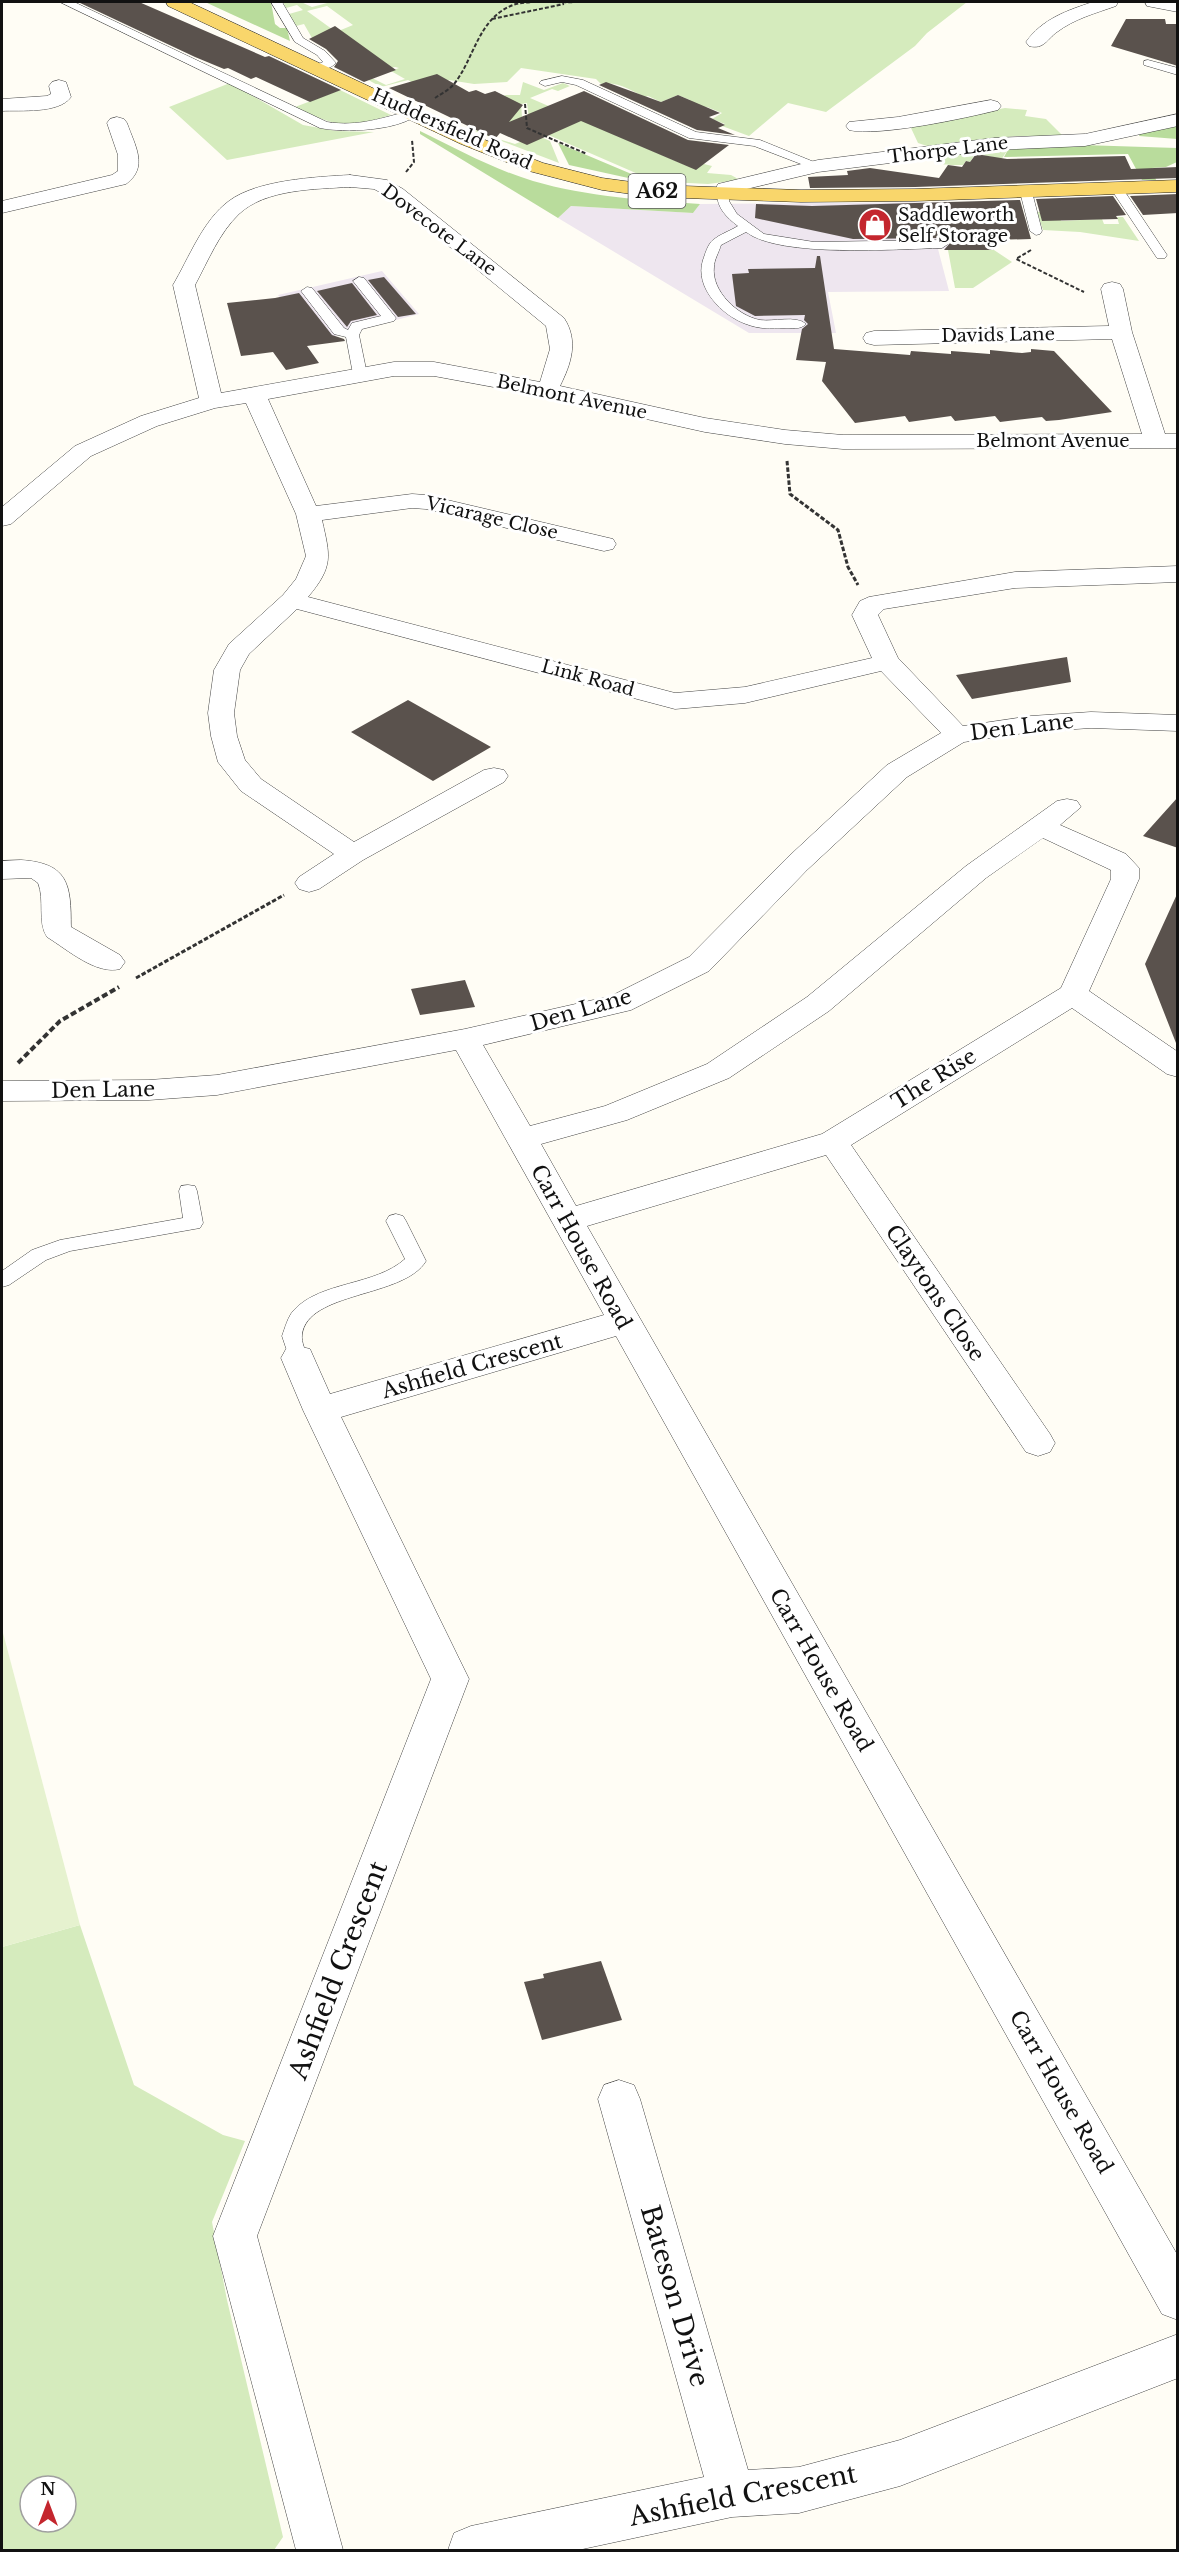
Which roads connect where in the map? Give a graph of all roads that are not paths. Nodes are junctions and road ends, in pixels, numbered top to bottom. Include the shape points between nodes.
1 (66, 2) edge
2 (175, 2) edge
3 (277, 2) edge
4 (1109, 2) edge
5 (1154, 2) edge
6 (1178, 6) edge
7 (1036, 42) dead end
8 (1148, 63) dead end
9 (318, 68) junction
10 (1178, 72) edge
11 (545, 83) dead end
12 (59, 86) dead end
13 (2, 105) edge
14 (991, 106) dead end
15 (1178, 120) edge
16 (411, 122) junction
17 (117, 123) dead end
18 (898, 123) junction
19 (856, 126) dead end
20 (1110, 135) junction
21 (1167, 143) dead end
22 (918, 154) junction
23 (818, 166) junction
24 (1178, 186) edge
25 (1117, 189) junction
26 (1026, 192) junction
27 (723, 194) junction
28 (2, 207) edge
29 (746, 227) junction
30 (1036, 231) road end
31 (942, 244) dead end
32 (1161, 255) dead end
33 (359, 281) dead end
34 (307, 291) dead end
35 (1113, 293) road end
36 (799, 324) dead end
37 (1121, 332) junction
38 (352, 335) junction
39 (874, 338) dead end
40 (360, 374) junction
41 (547, 390) junction
42 (254, 394) junction
43 (211, 402) junction
44 (1167, 441) edge
45 (308, 514) junction
46 (2, 519) edge
47 (604, 544) dead end
48 (1178, 574) edge
49 (292, 600) junction
50 (887, 662) junction
51 (1178, 723) edge
52 (957, 735) junction
53 (494, 776) dead end
54 (1067, 807) dead end
55 (1040, 826) junction
56 (353, 854) junction
57 (2, 870) edge
58 (309, 883) road end
59 (121, 976) road end
60 (1073, 994) junction
61 (465, 1039) junction
62 (1178, 1067) edge
63 (2, 1090) edge
64 (522, 1139) junction
65 (833, 1142) junction
66 (188, 1191) dead end
67 (568, 1220) junction
68 (396, 1221) dead end
69 (2, 1280) edge
70 (623, 1322) junction
71 (298, 1358) joint
72 (321, 1410) junction
73 (1038, 1443) dead end
74 (619, 2099) dead end
75 (1166, 2255) edge
76 (1178, 2299) edge
77 (1178, 2356) edge
78 (732, 2494) junction
79 (319, 2550) edge
80 (471, 2550) edge

1 - 16 lane via 324,125 360,129
2 - 9 main road, Huddersfield Road / A62
3 - 9 lane via 299,40 330,63
4 - 7 street via 1043,32
5 - 6 street
8 - 10 lane
9 - 16 main road, Huddersfield Road / A62
11 - 23 lane via 562,79 579,82 693,135 756,143
12 - 13 street via 61,97 51,102
14 - 18 street
15 - 20 street, Thorpe Lane
16 - 27 main road, Huddersfield Road / A62 via 571,177 627,188
17 - 28 street via 128,155 128,173 119,180
18 - 19 street
18 - 22 street
20 - 21 street via 1125,141
20 - 22 street, Thorpe Lane
22 - 23 street, Thorpe Lane
23 - 27 street, Thorpe Lane via 725,188
24 - 25 main road, Huddersfield Road / A62
25 - 26 main road, Huddersfield Road / A62
25 - 32 lane
26 - 27 main road, Huddersfield Road / A62
26 - 30 lane
27 - 29 lane via 732,216
29 - 31 lane via 760,237 814,246
29 - 36 lane via 716,243 707,268 710,287 741,317 759,324
33 - 38 lane via 389,318 357,326
34 - 38 lane via 339,331
35 - 37 street
37 - 39 street, Davids Lane
37 - 44 street
38 - 40 lane
40 - 41 street, Belmont Avenue via 434,369
40 - 42 street, Belmont Avenue
41 - 43 street, Dovecote Lane via 560,363 563,334 556,323 388,188 369,182 341,181 272,191 237,205 226,216 184,285
41 - 44 street, Belmont Avenue via 705,425 843,442
42 - 43 street, Belmont Avenue
42 - 45 street
43 - 46 street, Belmont Avenue via 149,420 83,451
45 - 47 street, Vicarage Close via 426,502
45 - 49 street via 318,561
48 - 50 street via 1015,580 878,602 869,606 865,615
49 - 50 street, Link Road via 675,701 745,695
49 - 56 street via 238,650 227,670 221,713 224,736 232,762 251,785
50 - 52 street
51 - 52 street, Den Lane via 1091,720
52 - 61 street, Den Lane via 897,771 797,864 699,964 620,1003
53 - 56 street
54 - 55 street
55 - 60 street via 1116,860 1125,868 1125,879
55 - 64 street via 976,872 818,1004 718,1071 616,1113
56 - 58 street
57 - 59 street via 21,868 48,875 56,886 57,931
60 - 62 street
60 - 65 street, The Rise
61 - 63 street, Den Lane via 217,1085 149,1090
61 - 64 street, Carr House Road
64 - 67 street, Carr House Road
65 - 67 street, The Rise
65 - 73 street, Claytons Close
66 - 69 lane via 193,1223 67,1245 39,1255
67 - 70 street, Carr House Road
68 - 71 lane via 416,1261 401,1274 323,1300 301,1315 292,1336
70 - 72 street, Ashfield Crescent
70 - 75 street, Carr House Road
71 - 72 street, Ashfield Crescent
72 - 79 street, Ashfield Crescent via 450,1679 235,2236
74 - 78 street, Bateson Drive
75 - 76 street, Carr House Road
77 - 78 street, Ashfield Crescent via 900,2463 799,2490
78 - 80 street, Ashfield Crescent

